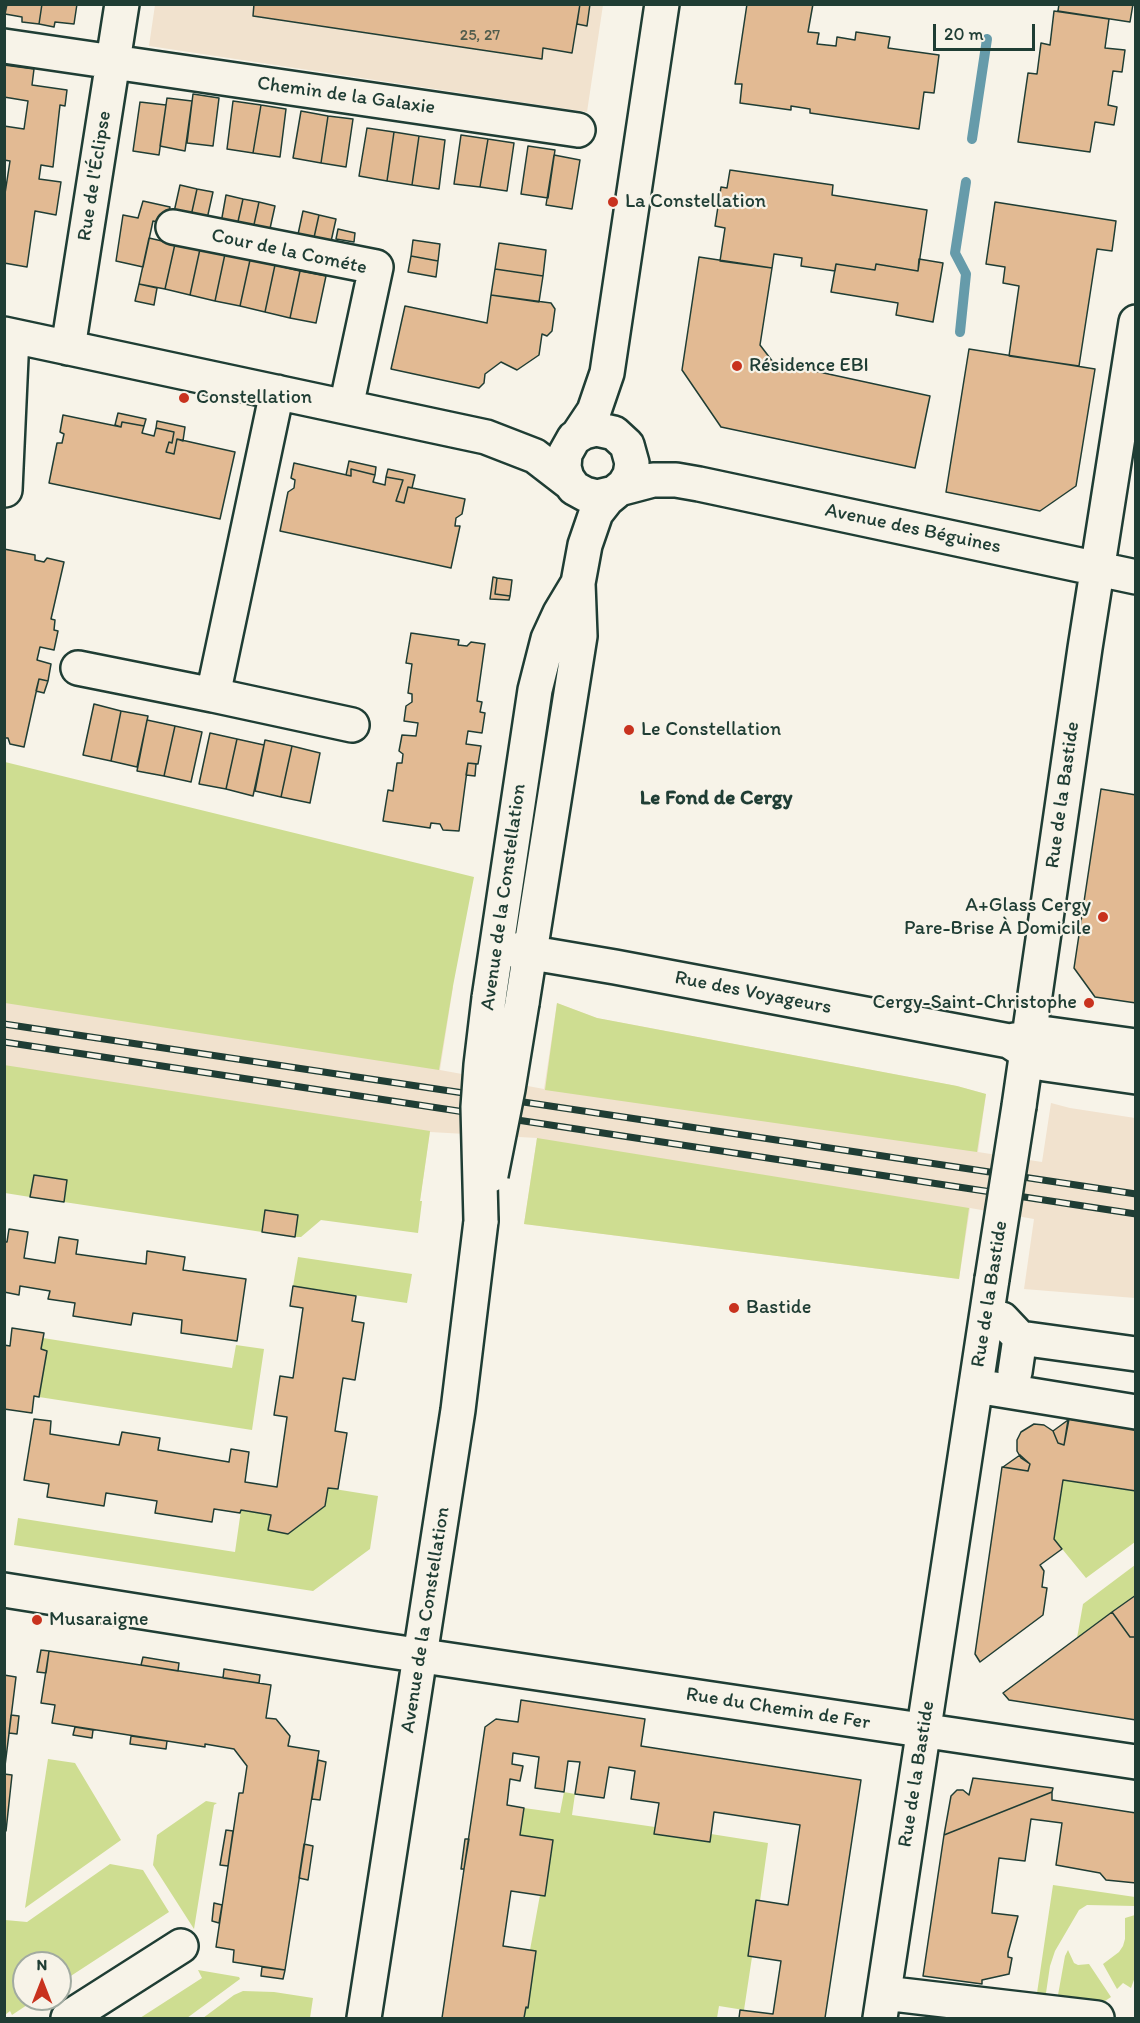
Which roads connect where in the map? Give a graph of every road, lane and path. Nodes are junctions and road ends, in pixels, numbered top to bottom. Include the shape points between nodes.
1 (122, 4) edge
2 (662, 4) edge
3 (4, 46) edge
4 (113, 62) junction
5 (578, 130) dead end
6 (173, 226) dead end
7 (1136, 322) edge
8 (8, 335) edge
9 (68, 348) junction
10 (607, 373) junction
11 (277, 392) junction
12 (346, 407) junction
13 (576, 437) junction
14 (500, 442) junction
15 (626, 446) junction
16 (691, 483) junction
17 (572, 486) junction
18 (5, 490) edge
19 (617, 491) junction
20 (585, 545) junction
21 (1099, 569) junction
22 (1136, 577) edge
23 (578, 583) junction
24 (78, 668) dead end
25 (213, 695) junction
26 (352, 725) dead end
27 (497, 947) junction
28 (530, 952) junction
29 (1021, 1043) junction
30 (1136, 1047) edge
31 (1136, 1077) edge
32 (480, 1231) junction
33 (1136, 1354) edge
34 (1015, 1372) dead end
35 (976, 1386) junction
36 (1136, 1412) edge
37 (4, 1590) edge
38 (421, 1656) junction
39 (923, 1731) junction
40 (1136, 1762) edge
41 (181, 1946) dead end
42 (882, 2006) edge
43 (68, 2019) edge
44 (364, 2019) edge
45 (1096, 2019) edge

1 - 4 street, Rue de l'Éclipse
2 - 10 street, Avenue de la Constellation
3 - 4 street, Chemin de la Galaxie
4 - 5 street, Chemin de la Galaxie
4 - 9 street, Rue de l'Éclipse
6 - 12 street, Cour de la Cométe via 376,267
7 - 21 street, Rue de la Bastide
8 - 9 street
8 - 18 street
9 - 11 street
10 - 13 street, Avenue de la Constellation via 594,411
10 - 15 street, Avenue de la Constellation
11 - 12 street
11 - 25 street
12 - 14 street
13 - 14 street via 540,444
13 - 15 street via 602,429 614,433
13 - 17 street, Avenue de la Constellation via 564,460
14 - 17 street via 535,456
15 - 16 street, Avenue des Béguines via 656,469
15 - 19 street, Avenue de la Constellation via 632,463 630,475
16 - 19 street, Avenue des Béguines via 653,480
16 - 21 street, Avenue des Béguines
17 - 19 street via 597,497
17 - 20 street, Avenue de la Constellation via 583,514
19 - 20 street, Avenue de la Constellation via 596,513
20 - 23 street, Avenue de la Constellation
21 - 22 street, Avenue des Béguines
21 - 29 street, Rue de la Bastide
23 - 27 street, Avenue de la Constellation via 548,639 535,690
23 - 28 street, Avenue de la Constellation via 580,636
24 - 25 street
25 - 26 street
27 - 28 street, Rue des Voyageurs
27 - 32 street, Avenue de la Constellation, bridge via 477,1118
28 - 29 street, Rue des Voyageurs
28 - 32 street, Avenue de la Constellation, bridge
29 - 30 street, Rue des Voyageurs via 1049,1034
29 - 31 street, Rue des Voyageurs via 1045,1064
29 - 35 street, Rue de la Bastide, bridge via 1019,1106
32 - 38 street, Avenue de la Constellation
33 - 34 street via 1011,1328
35 - 36 street
35 - 39 street, Rue de la Bastide
37 - 38 street, Rue du Chemin de Fer
38 - 39 street, Rue du Chemin de Fer
38 - 44 street, Avenue de la Constellation
39 - 40 street, Rue du Chemin de Fer
39 - 42 street, Rue de la Bastide
41 - 43 street
42 - 45 street

